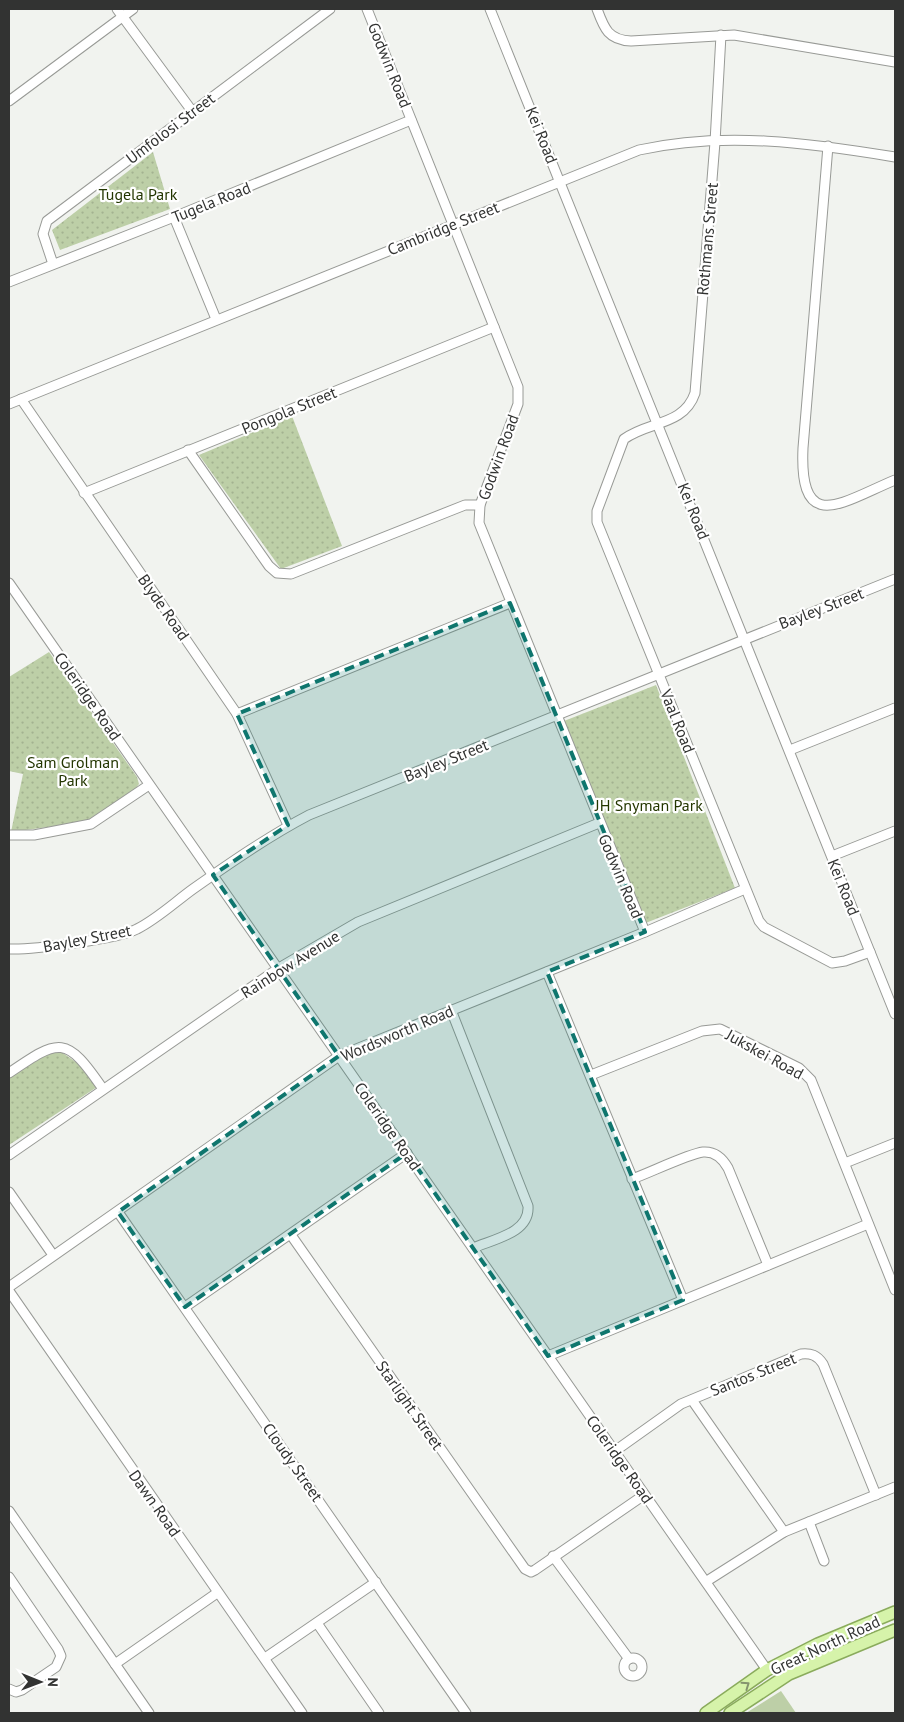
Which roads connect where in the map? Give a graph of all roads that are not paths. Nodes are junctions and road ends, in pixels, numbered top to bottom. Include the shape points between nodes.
1 (133, 9) edge
2 (330, 9) edge
3 (367, 9) edge
4 (490, 9) edge
5 (597, 9) edge
6 (120, 13) edge
7 (721, 35) junction
8 (895, 62) edge
9 (9, 102) edge
10 (192, 111) junction
11 (411, 120) junction
12 (715, 142) junction
13 (828, 146) junction
14 (895, 156) edge
15 (560, 180) junction
16 (174, 218) junction
17 (454, 224) junction
18 (53, 264) junction
19 (9, 282) edge
20 (216, 319) junction
21 (494, 327) junction
22 (22, 399) junction
23 (9, 404) edge
24 (658, 424) junction
25 (188, 450) junction
26 (895, 480) edge
27 (84, 493) junction
28 (480, 505) junction
29 (895, 579) edge
30 (9, 583) edge
31 (510, 603) junction
32 (745, 638) junction
33 (659, 673) junction
34 (895, 708) edge
35 (237, 714) junction
36 (557, 715) junction
37 (790, 750) junction
38 (149, 785) junction
39 (599, 823) junction
40 (288, 825) junction
41 (895, 831) edge
42 (9, 835) edge
43 (832, 856) junction
44 (212, 875) junction
45 (745, 889) junction
46 (645, 932) junction
47 (9, 949) edge
48 (870, 952) junction
49 (279, 968) junction
50 (547, 972) junction
51 (451, 1010) junction
52 (895, 1014) edge
53 (340, 1056) junction
54 (9, 1073) edge
55 (591, 1076) junction
56 (103, 1088) junction
57 (895, 1143) edge
58 (407, 1153) junction
59 (9, 1155) edge
60 (845, 1163) junction
61 (632, 1179) junction
62 (9, 1192) edge
63 (118, 1212) junction
64 (868, 1224) junction
65 (291, 1235) junction
66 (473, 1248) junction
67 (53, 1255) junction
68 (768, 1265) junction
69 (9, 1289) edge
70 (895, 1290) edge
71 (683, 1300) junction
72 (184, 1307) junction
73 (548, 1356) junction
74 (692, 1400) junction
75 (615, 1451) junction
76 (895, 1487) edge
77 (644, 1494) junction
78 (876, 1495) junction
79 (9, 1511) edge
80 (809, 1522) junction
81 (784, 1532) junction
82 (553, 1556) junction
83 (824, 1561) dead end
84 (9, 1577) edge
85 (376, 1582) junction
86 (707, 1582) junction
87 (217, 1593) junction
88 (895, 1612) edge
89 (317, 1623) junction
90 (895, 1630) edge
91 (264, 1658) junction
92 (629, 1659) dead end
93 (115, 1664) junction
94 (767, 1670) junction
95 (9, 1689) edge
96 (149, 1713) edge
97 (302, 1713) edge
98 (379, 1713) edge
99 (466, 1713) edge
100 (706, 1713) edge
101 (730, 1713) edge

1 - 6 street
2 - 10 street, Umfolosi Street
3 - 11 street, Godwin Road
4 - 15 street, Kei Road
5 - 7 street via 608,35 626,41
6 - 9 street
6 - 10 street
7 - 8 street via 745,36
7 - 12 street, Rothmans Street
10 - 18 street, Umfolosi Street via 47,221 43,231
11 - 16 street, Tugela Road
11 - 17 street, Godwin Road
12 - 13 street, Cambridge Street via 774,140
12 - 15 street, Cambridge Street via 639,150
12 - 24 street, Rothmans Street via 695,394 682,414
13 - 14 street, Cambridge Street
13 - 26 street via 802,472 807,494 822,506 835,505
15 - 17 street, Cambridge Street
15 - 24 street, Kei Road
16 - 18 street, Tugela Road
16 - 20 street
17 - 20 street, Cambridge Street
17 - 21 street, Godwin Road
18 - 19 street, Tugela Road
20 - 22 street, Cambridge Street
21 - 25 street, Pongola Street
21 - 28 street, Godwin Road via 519,396
22 - 23 street, Cambridge Street
22 - 27 street, Blyde Road
24 - 32 street, Kei Road
24 - 33 street, Vaal Road via 629,435 620,444 597,519
25 - 27 street, Pongola Street
25 - 28 street via 269,566 281,574 291,574 465,505
27 - 35 street, Blyde Road
28 - 31 street, Godwin Road via 479,523
29 - 32 street, Bayley Street
30 - 38 street, Coleridge Road
31 - 35 street
31 - 36 street, Godwin Road
32 - 33 street, Bayley Street
32 - 37 street, Kei Road
33 - 36 street, Bayley Street
33 - 45 street, Vaal Road
34 - 37 street
35 - 40 street, Blyde Road
36 - 39 street, Godwin Road
36 - 40 street, Bayley Street
37 - 43 street, Kei Road
38 - 42 street via 91,824 34,835
38 - 44 street, Coleridge Road
39 - 46 street, Godwin Road
39 - 49 street, Rainbow Avenue via 370,916
40 - 44 street, Bayley Street
41 - 43 street
43 - 48 street, Kei Road
44 - 47 street, Bayley Street via 129,932
44 - 49 street, Coleridge Road
45 - 46 street, Wordsworth Road
45 - 48 street, Vaal Road via 758,921 764,927 828,961 845,961
46 - 50 street, Wordsworth Road
48 - 52 street, Kei Road
49 - 53 street, Coleridge Road
49 - 56 street, Rainbow Avenue
50 - 51 street, Wordsworth Road
50 - 55 street
51 - 53 street, Wordsworth Road
51 - 66 street via 528,1206 528,1217 522,1226
53 - 58 street, Coleridge Road
53 - 63 street, Wordsworth Road
54 - 56 street via 44,1050 61,1048 82,1058
55 - 60 street, Jukskei Road via 702,1031 720,1028 807,1075
55 - 61 street
56 - 59 street, Rainbow Avenue
57 - 60 street
58 - 65 street
58 - 66 street, Coleridge Road
60 - 64 street, Jukskei Road
61 - 68 street via 702,1152 716,1155 728,1168
61 - 71 street
62 - 67 street
63 - 67 street, Wordsworth Road
63 - 72 street, Cloudy Street
64 - 68 street
64 - 70 street, Jukskei Road
65 - 72 street
65 - 82 street, Starlight Street via 518,1561 531,1572
66 - 73 street, Coleridge Road
67 - 69 street, Wordsworth Road
68 - 71 street
69 - 87 street, Dawn Road
71 - 73 street
72 - 85 street, Cloudy Street
73 - 75 street, Coleridge Road
74 - 75 street, Santos Street via 669,1412
74 - 78 street, Santos Street via 801,1354 814,1355 823,1364
74 - 81 street
75 - 77 street, Coleridge Road
76 - 78 street
77 - 82 street
77 - 86 street, Coleridge Road
78 - 80 street
79 - 93 street
80 - 81 street
80 - 83 street
81 - 86 street
82 - 92 street
84 - 95 street via 61,1656 56,1667 22,1690
85 - 89 street
85 - 99 street, Cloudy Street
86 - 94 street, Coleridge Road
87 - 91 street, Dawn Road
87 - 93 street
88 - 94 main road, Great North Road via 818,1644
89 - 91 street
89 - 98 street
90 - 101 main road, Great North Road via 789,1674
91 - 97 street, Dawn Road
93 - 96 street
100 -> 94 main road, Great North Road

